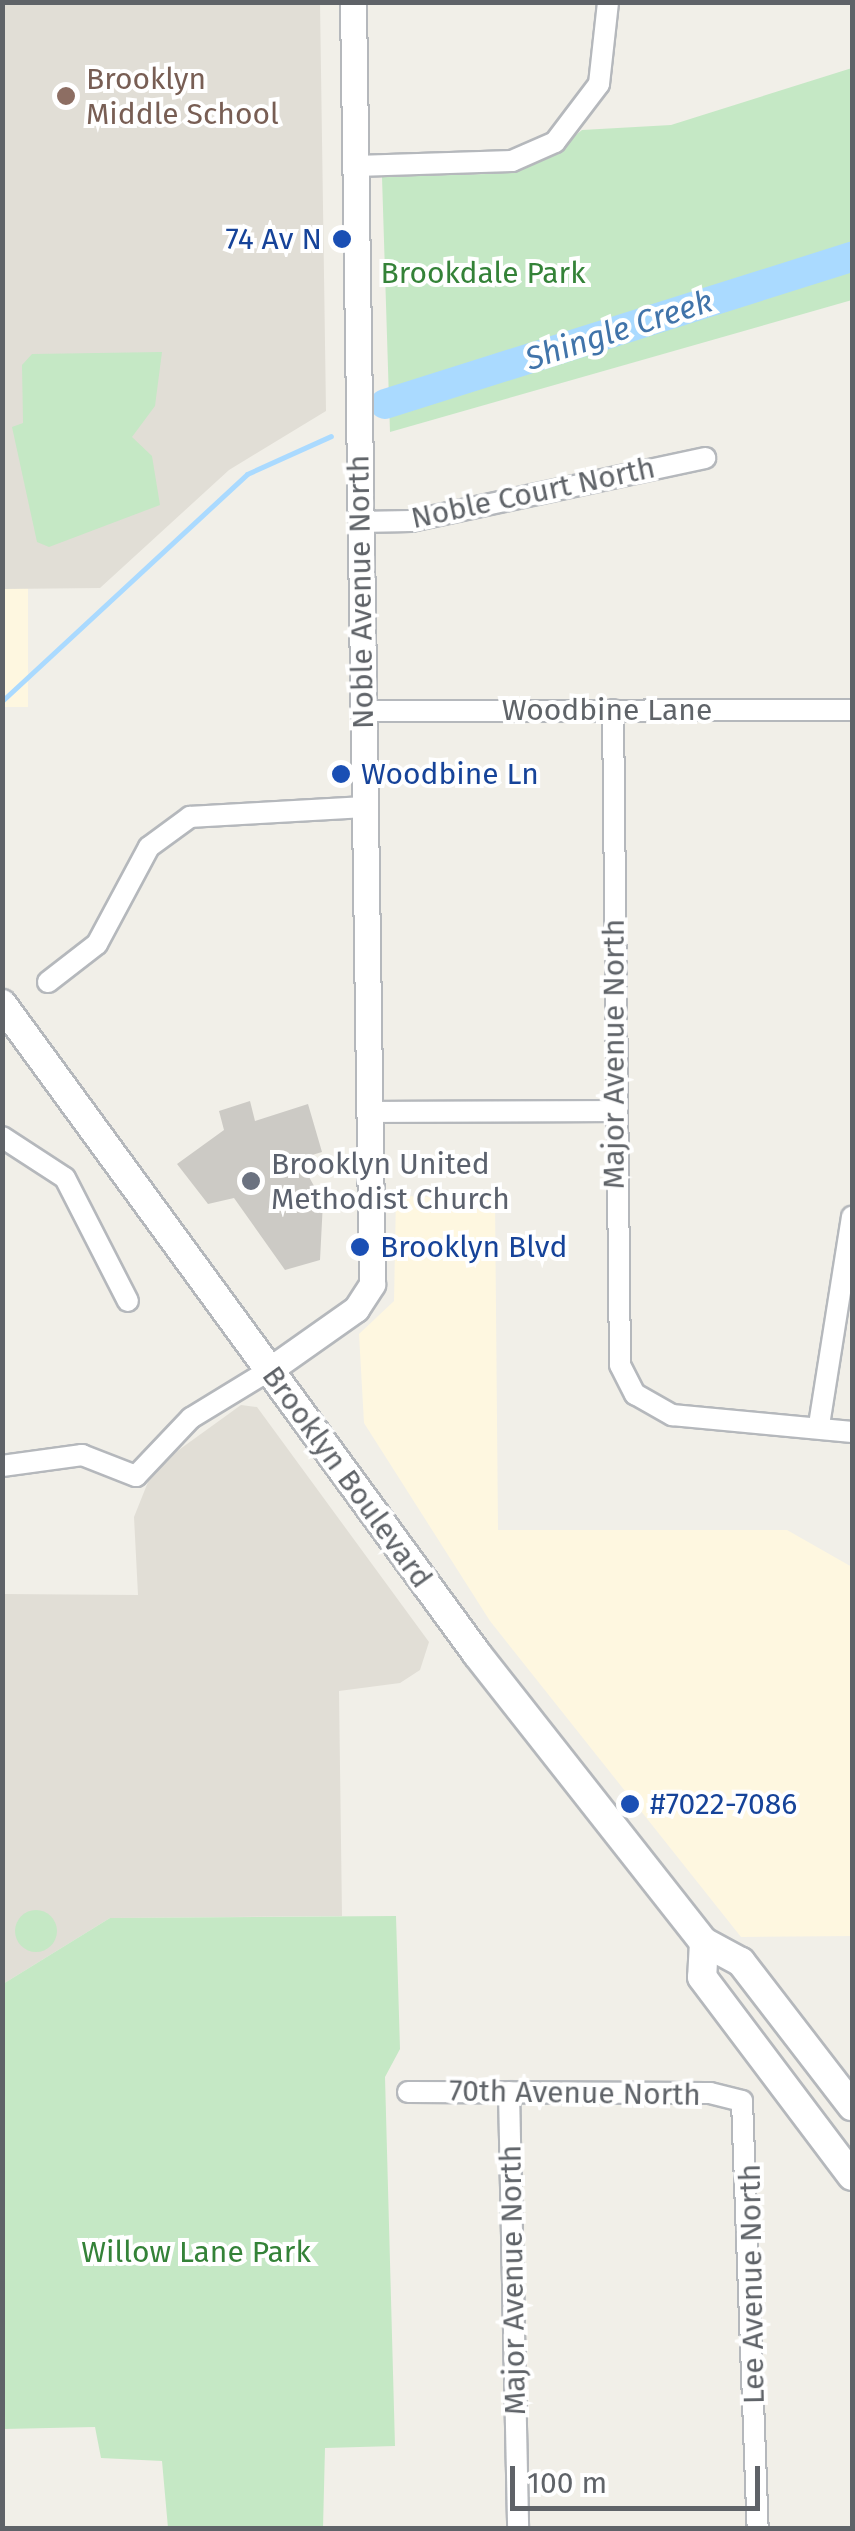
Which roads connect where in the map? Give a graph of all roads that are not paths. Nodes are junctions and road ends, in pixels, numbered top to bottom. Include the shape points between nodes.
1 (353, 2) edge
2 (608, 2) edge
3 (356, 166) junction
4 (705, 458) dead end
5 (359, 522) junction
6 (614, 710) junction
7 (852, 710) edge
8 (362, 711) junction
9 (364, 808) junction
10 (48, 982) dead end
11 (3, 1005) edge
12 (613, 1110) junction
13 (370, 1112) junction
14 (2, 1136) edge
15 (852, 1216) edge
16 (128, 1301) dead end
17 (268, 1371) junction
18 (819, 1426) junction
19 (852, 1432) edge
20 (2, 1466) edge
21 (704, 1942) junction
22 (408, 2092) dead end
23 (509, 2092) junction
24 (742, 2101) joint
25 (852, 2106) edge
26 (851, 2171) edge
27 (518, 2528) edge
28 (758, 2528) edge

1 - 3 street, Noble Avenue North
2 - 3 street via 606,61 573,126 512,161
3 - 5 street, Noble Avenue North
4 - 5 street, Noble Court North via 465,511
5 - 8 street, Noble Avenue North
6 - 7 street, Woodbine Lane
6 - 8 street, Woodbine Lane
6 - 12 street, Major Avenue North
8 - 9 street, Noble Avenue North
9 - 10 street via 190,817 149,847 97,944
9 - 13 street, Noble Avenue North
11 - 17 main road, Brooklyn Boulevard
12 - 13 street
12 - 18 street, Major Avenue North via 618,1349 634,1394 672,1415
13 - 17 street, Noble Avenue North via 368,1296
14 - 16 street via 65,1178
15 - 18 street
17 - 20 street via 191,1418 136,1476 82,1455
17 - 21 main road, Brooklyn Boulevard
18 - 19 street
21 - 25 main road, Brooklyn Boulevard via 741,1962
21 - 26 main road, Brooklyn Boulevard via 702,1978
22 - 23 street, 70th Avenue North
23 - 24 street, 70th Avenue North via 710,2093
23 - 27 street, Major Avenue North
24 - 28 street, Lee Avenue North

